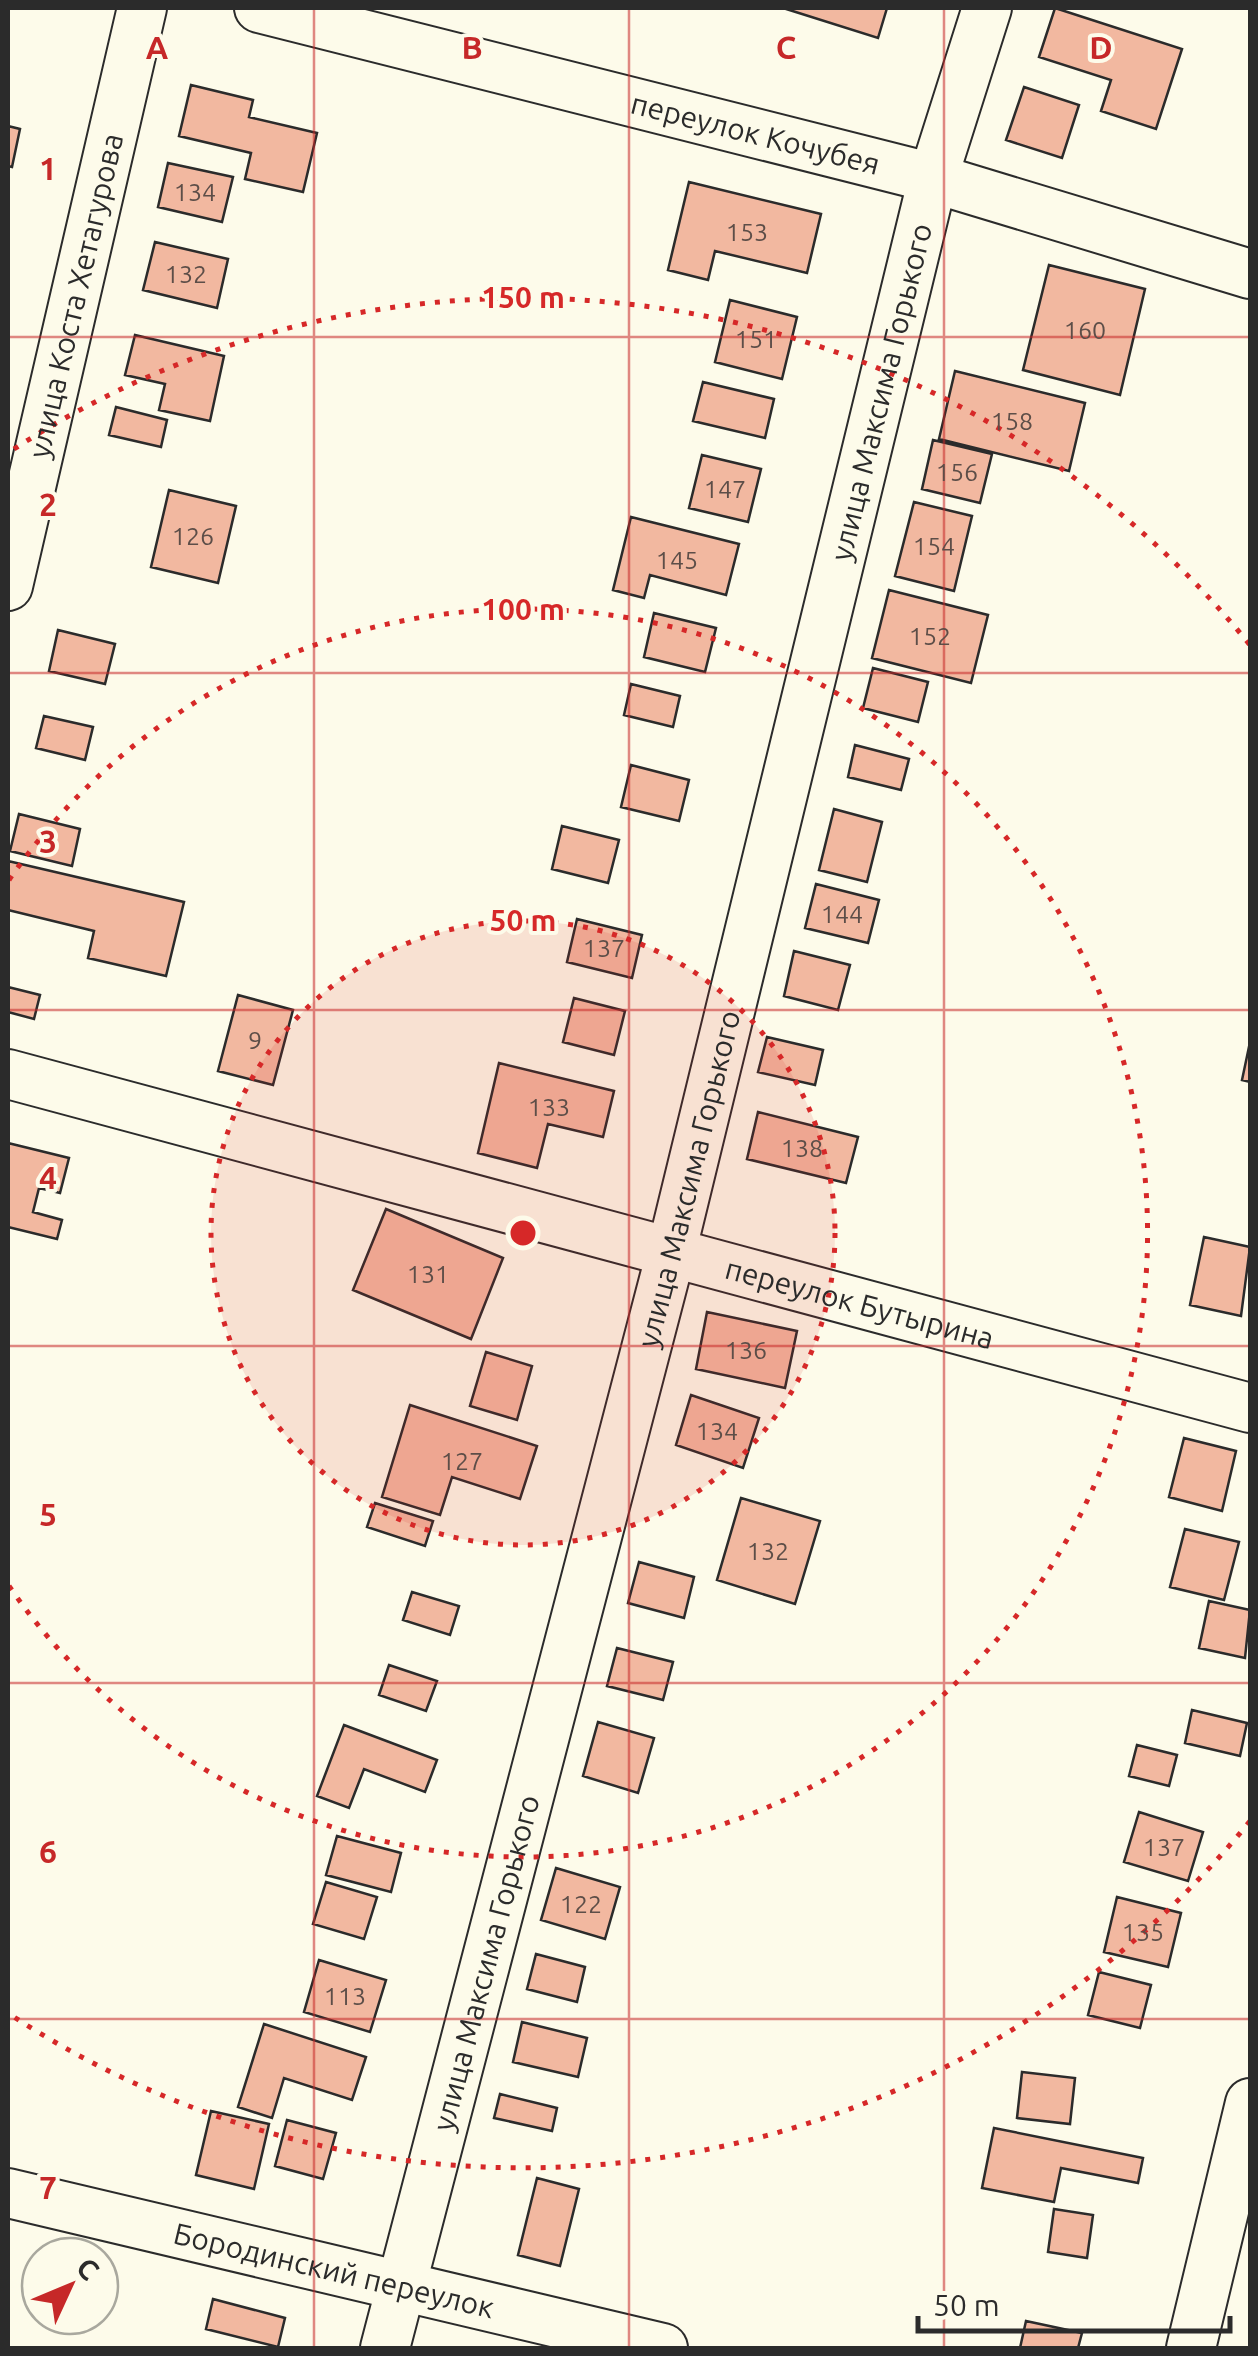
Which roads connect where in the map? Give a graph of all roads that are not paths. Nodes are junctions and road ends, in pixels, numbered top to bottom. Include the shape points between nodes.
1 (142, 8) edge
2 (259, 8) edge
3 (987, 8) edge
4 (932, 178) junction
5 (1250, 274) edge
6 (8, 586) edge
7 (8, 1074) edge
8 (671, 1253) junction
9 (1250, 1408) edge
10 (1250, 2103) edge
11 (8, 2193) edge
12 (400, 2285) junction
13 (384, 2348) edge
14 (663, 2348) edge
15 (1191, 2348) edge

1 - 6 street, улица Коста Хетагурова
2 - 4 street, переулок Кочубея
3 - 4 street, улица Максима Горького
4 - 5 street, переулок Кочубея
4 - 8 street, улица Максима Горького
7 - 8 street, переулок Бутырина
8 - 9 street, переулок Бутырина
8 - 12 street, улица Максима Горького
10 - 15 street
11 - 12 street, Бородинский переулок
12 - 13 street, улица Максима Горького
12 - 14 street, Бородинский переулок

